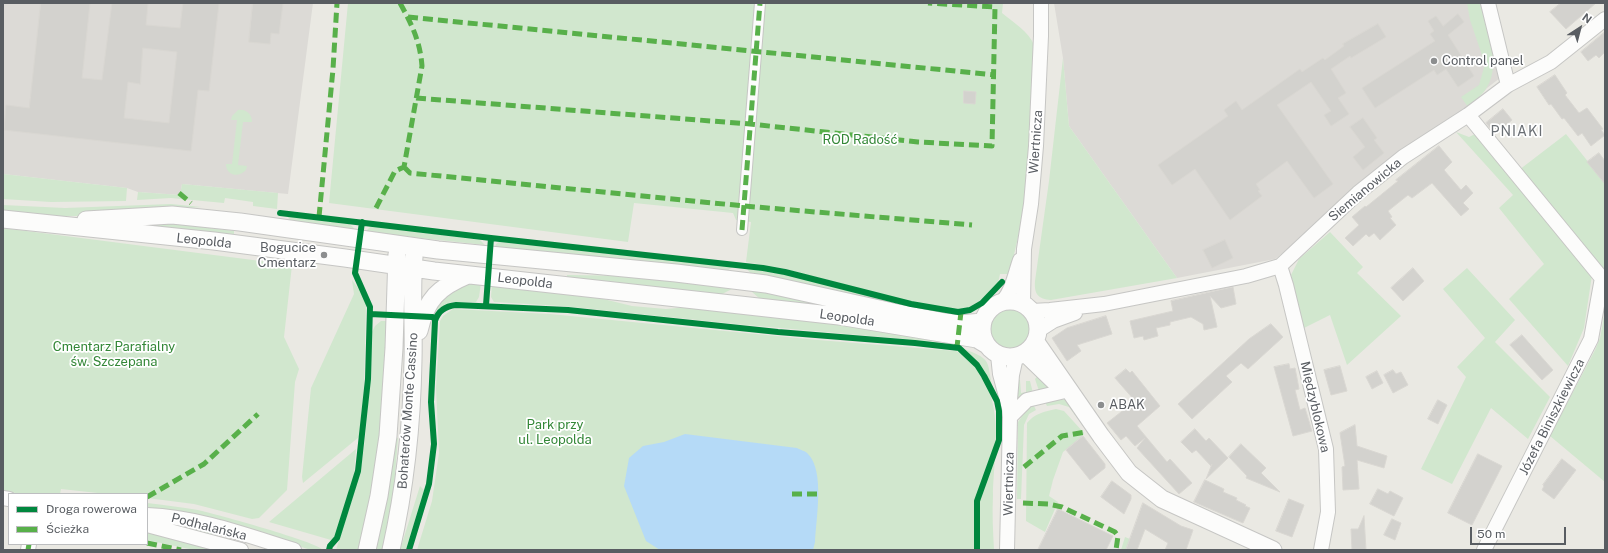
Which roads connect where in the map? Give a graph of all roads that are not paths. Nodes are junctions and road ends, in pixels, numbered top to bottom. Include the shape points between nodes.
1 (760, 3) edge
2 (1041, 3) edge
3 (1488, 3) edge
4 (1605, 19) edge
5 (1508, 85) junction
6 (1468, 115) junction
7 (3, 220) edge
8 (38, 224) junction
9 (742, 230) dead end
10 (397, 244) junction
11 (414, 247) junction
12 (1024, 249) junction
13 (396, 266) junction
14 (1280, 266) junction
15 (413, 268) junction
16 (469, 274) junction
17 (739, 280) junction
18 (1603, 280) edge
19 (1003, 301) junction
20 (737, 304) junction
21 (1104, 304) junction
22 (1028, 307) junction
23 (983, 322) junction
24 (1029, 345) junction
25 (992, 350) junction
26 (413, 362) junction
27 (1071, 396) junction
28 (1010, 413) junction
29 (148, 515) edge
30 (148, 526) edge
31 (241, 550) edge
32 (294, 550) edge
33 (367, 550) edge
34 (392, 550) edge
35 (1007, 550) edge
36 (1273, 550) edge
37 (1321, 550) edge
38 (1484, 550) edge

1 - 9 street
2 - 12 street, Wiertnicza via 1042,36 1036,146
3 - 5 street
4 - 5 street, Siemianowicka via 1551,62
5 - 6 street, Siemianowicka
6 - 14 street, Siemianowicka via 1403,157 1358,193
6 - 18 street, Józefa Biniszkiewicza
7 - 8 street, Leopolda
8 - 10 street, Leopolda via 172,214
8 - 13 street, Leopolda via 214,241
10 - 11 street, Leopolda
10 - 13 street, Bohaterów Monte Cassino
11 - 15 street, Bohaterów Monte Cassino
11 - 17 street, Leopolda
12 - 19 street, Wiertnicza via 1012,288
12 - 22 street, Wiertnicza
13 - 15 street, Leopolda
13 - 33 street, Bohaterów Monte Cassino via 388,436 379,496
14 - 21 street, Siemianowicka via 1246,276
14 - 37 street, Międzyblokowa via 1326,449 1328,512
15 - 16 street, Leopolda
15 - 26 street, Bohaterów Monte Cassino
16 - 20 street, Leopolda
16 - 26 street via 441,290 427,305 419,329
17 - 20 street
17 - 23 street, Leopolda via 945,322
18 - 38 street, Józefa Biniszkiewicza via 1591,339
19 - 22 street via 1016,301
19 - 23 street via 987,312
20 - 25 street, Leopolda via 839,316 975,339
21 - 22 street, Siemianowicka via 1050,310
21 - 24 street, Siemianowicka via 1053,321
22 - 24 street via 1036,316
23 - 25 street via 982,334
24 - 25 street via 1007,357
24 - 27 street
24 - 28 street, Wiertnicza via 1012,375
25 - 28 street, Wiertnicza
26 - 34 street, Bohaterów Monte Cassino via 407,455 400,513
27 - 28 street via 1027,400
27 - 36 street via 1129,473 1162,499
28 - 35 street, Wiertnicza
29 - 32 street, Podhalańska via 203,523
30 - 31 street, Podhalańska

